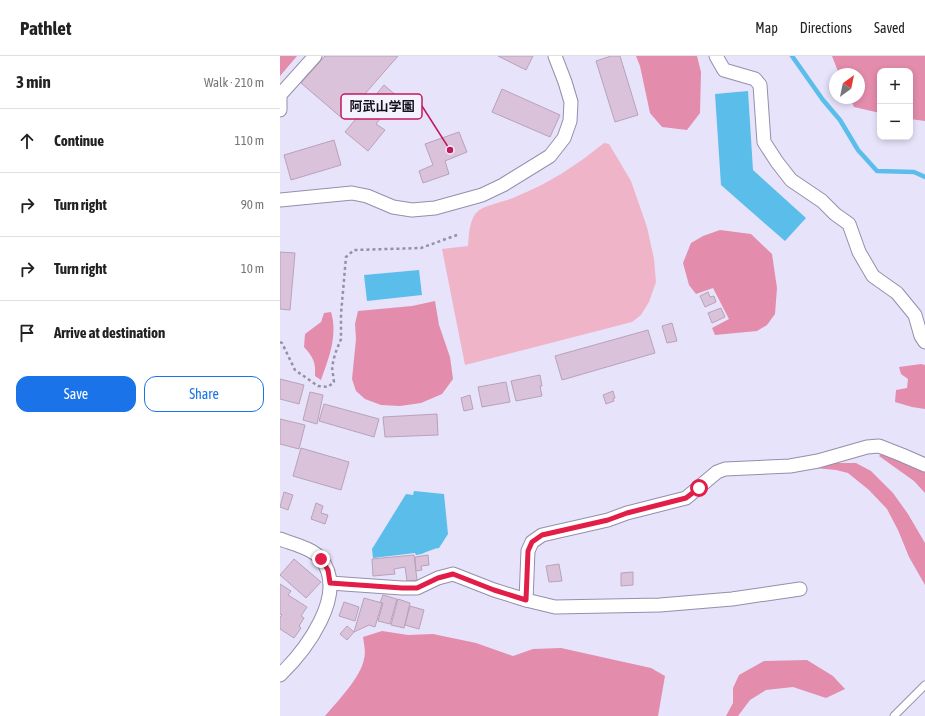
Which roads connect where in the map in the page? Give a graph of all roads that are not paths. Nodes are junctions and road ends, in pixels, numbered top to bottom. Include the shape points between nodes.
1 (315, 56) edge
2 (555, 56) edge
3 (716, 56) edge
4 (280, 110) edge
5 (280, 200) edge
6 (925, 342) edge
7 (925, 465) edge
8 (280, 539) edge
9 (330, 583) junction
10 (800, 589) dead end
11 (526, 600) junction
12 (280, 675) edge
13 (925, 685) edge
14 (894, 716) edge

1 - 4 street via 280,95
2 - 5 street via 571,102 570,121 564,138 550,156 503,185 482,195 435,208 412,210 352,193
3 - 6 street via 724,70 755,79 760,85 764,142 791,180 822,201 849,224 859,252 873,276 898,293 914,315
7 - 11 street via 879,446 790,466 725,469 717,472 686,498 542,535 532,542 528,551
8 - 9 street via 304,548 321,559 328,570
9 - 11 street via 417,588 453,574
9 - 12 street via 326,607 316,629 295,660
10 - 11 street via 732,599 660,604 554,607
13 - 14 lane

